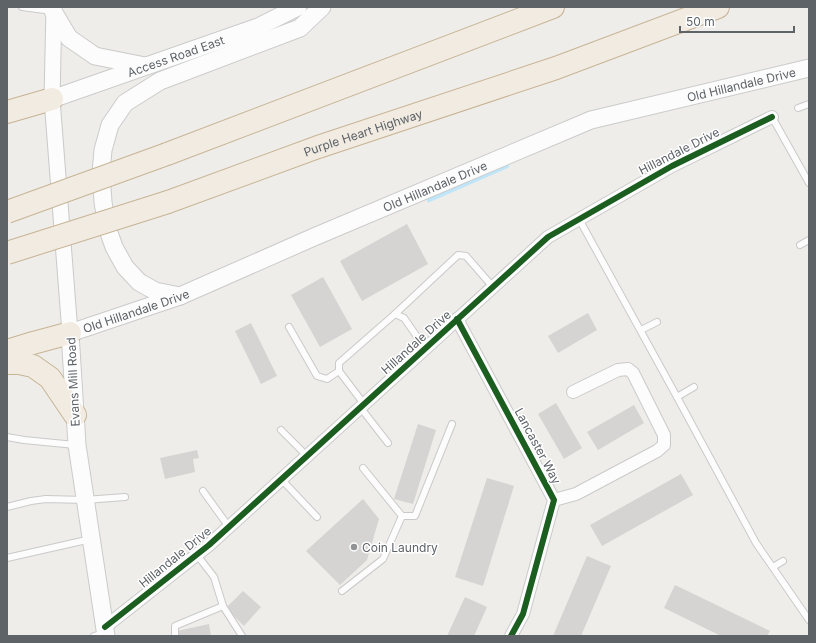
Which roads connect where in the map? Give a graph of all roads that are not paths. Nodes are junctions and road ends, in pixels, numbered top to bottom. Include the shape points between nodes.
1 (22, 7) edge
2 (298, 7) edge
3 (322, 7) edge
4 (553, 7) edge
5 (718, 7) edge
6 (54, 9) edge
7 (146, 66) junction
8 (809, 68) edge
9 (52, 99) junction
10 (809, 104) edge
11 (798, 108) dead end
12 (7, 112) edge
13 (772, 117) joint
14 (809, 183) edge
15 (7, 212) edge
16 (579, 219) junction
17 (809, 240) edge
18 (800, 245) dead end
19 (7, 253) edge
20 (493, 287) junction
21 (180, 296) junction
22 (395, 314) junction
23 (457, 319) junction
24 (656, 322) dead end
25 (289, 327) dead end
26 (641, 330) junction
27 (70, 333) junction
28 (425, 348) junction
29 (7, 352) edge
30 (7, 363) edge
31 (339, 371) junction
32 (694, 387) dead end
33 (573, 392) dead end
34 (677, 396) junction
35 (362, 405) junction
36 (75, 415) junction
37 (452, 424) dead end
38 (281, 430) dead end
39 (7, 437) edge
40 (388, 443) dead end
41 (77, 445) junction
42 (307, 456) junction
43 (363, 468) dead end
44 (281, 479) junction
45 (203, 491) dead end
46 (125, 497) dead end
47 (85, 500) junction
48 (554, 500) junction
49 (7, 507) edge
50 (402, 516) junction
51 (317, 517) dead end
52 (229, 527) junction
53 (91, 539) junction
54 (197, 555) junction
55 (7, 558) edge
56 (784, 562) dead end
57 (772, 568) junction
58 (342, 591) dead end
59 (223, 606) junction
60 (809, 620) edge
61 (103, 633) edge
62 (175, 636) edge
63 (242, 636) edge
64 (511, 636) edge

1 - 6 lane
2 - 7 main road, Access Road East via 277,14 258,27
3 - 21 main road via 300,28 160,81 125,103 110,125 103,150 101,173 107,227 114,247 125,267 139,282 155,291
4 - 15 highway, bridge
5 - 19 highway, Purple Heart Highway, bridge via 556,68 318,147 168,202
6 - 7 main road via 69,38 95,56
6 - 9 street, Evans Mill Road
7 - 9 main road, Access Road East
8 - 21 main road, Old Hillandale Drive via 591,120
9 - 12 highway
9 - 27 street, Evans Mill Road
10 - 11 lane
13 - 14 lane
13 - 16 street, Hillandale Drive via 672,166
16 - 20 street, Hillandale Drive via 548,237
16 - 26 lane
17 - 18 lane
20 - 22 lane via 466,256 458,255
20 - 23 street, Hillandale Drive
21 - 27 main road, Old Hillandale Drive
22 - 28 lane via 404,318
22 - 31 lane via 339,363
23 - 28 street, Hillandale Drive
23 - 48 street, Lancaster Way
24 - 26 lane
25 - 31 lane via 318,376 327,379
26 - 34 lane
27 - 29 highway
27 - 36 main road, Evans Mill Road
28 - 35 street, Hillandale Drive
30 - 36 highway via 33,366 45,374
31 - 35 lane
32 - 34 lane
33 - 48 street via 618,370 628,369 633,373 664,435 664,445 576,494
34 - 57 lane
35 - 40 lane
35 - 42 street, Hillandale Drive
36 - 41 main road, Evans Mill Road
37 - 50 lane via 415,516
38 - 42 lane
39 - 41 lane
41 - 47 main road, Evans Mill Road
42 - 44 street, Hillandale Drive
43 - 50 lane
44 - 51 lane
44 - 52 street, Hillandale Drive
45 - 52 lane
46 - 47 lane
47 - 49 lane via 31,501
47 - 53 main road, Evans Mill Road
48 - 64 street, Lancaster Way via 523,614
50 - 58 lane via 383,559
52 - 54 street, Hillandale Drive
53 - 55 lane
53 - 61 main road, Evans Mill Road
54 - 59 lane via 214,577
54 - 61 street, Hillandale Drive
56 - 57 lane
57 - 60 lane
59 - 62 lane via 175,626
59 - 63 lane

